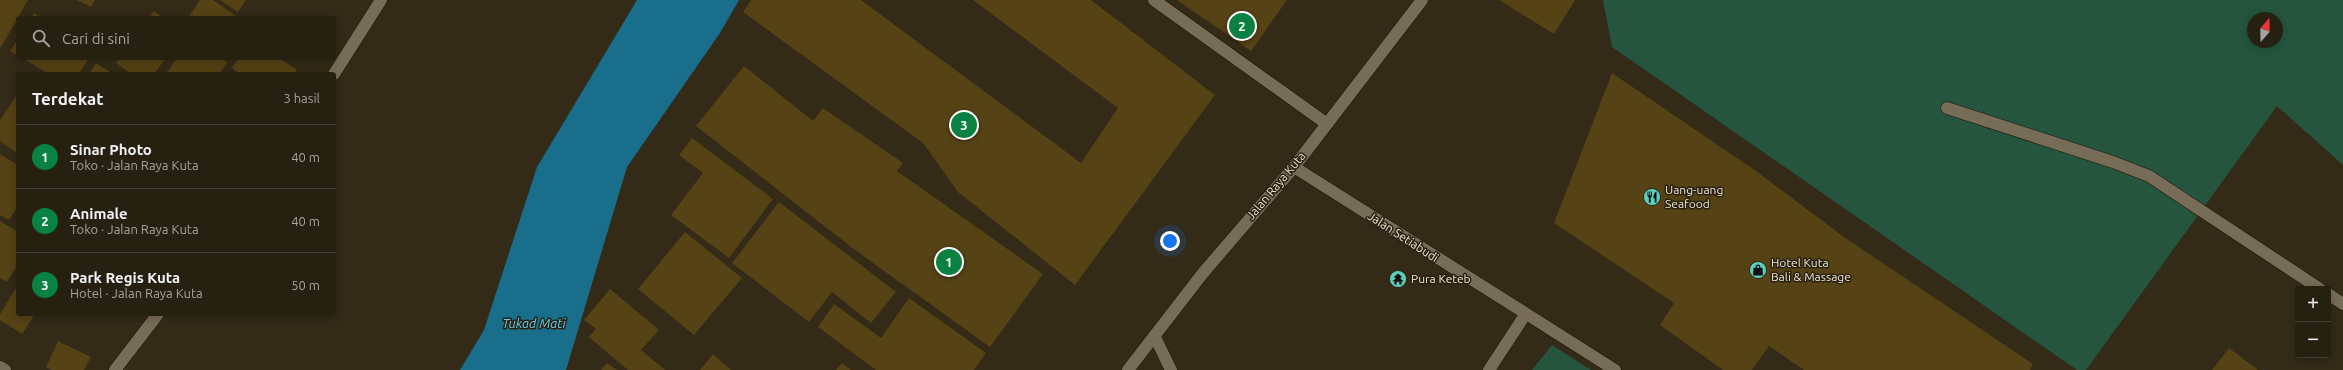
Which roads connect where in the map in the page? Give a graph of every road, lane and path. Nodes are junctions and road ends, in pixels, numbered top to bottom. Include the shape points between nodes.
1 (381, 0) edge
2 (1154, 0) edge
3 (1422, 0) edge
4 (335, 72) edge
5 (1947, 108) dead end
6 (1327, 124) junction
7 (1294, 167) junction
8 (2315, 286) edge
9 (2331, 296) edge
10 (2343, 304) edge
11 (1525, 314) junction
12 (156, 316) edge
13 (1155, 337) junction
14 (0, 367) edge
15 (5, 370) edge
16 (115, 370) edge
17 (1128, 370) edge
18 (1171, 370) edge
19 (1489, 370) edge
20 (1615, 370) edge

1 - 4 street
2 - 6 street
3 - 6 street, Jalan Raya Kuta
5 - 8 street via 2149,176
6 - 7 street, Jalan Raya Kuta
7 - 11 street, Jalan Setiabudi
7 - 13 street, Jalan Raya Kuta via 1203,273
9 - 10 street
11 - 19 street
11 - 20 street, Jalan Setiabudi
12 - 16 street
13 - 17 street, Jalan Raya Kuta
13 - 18 street
14 - 15 street

